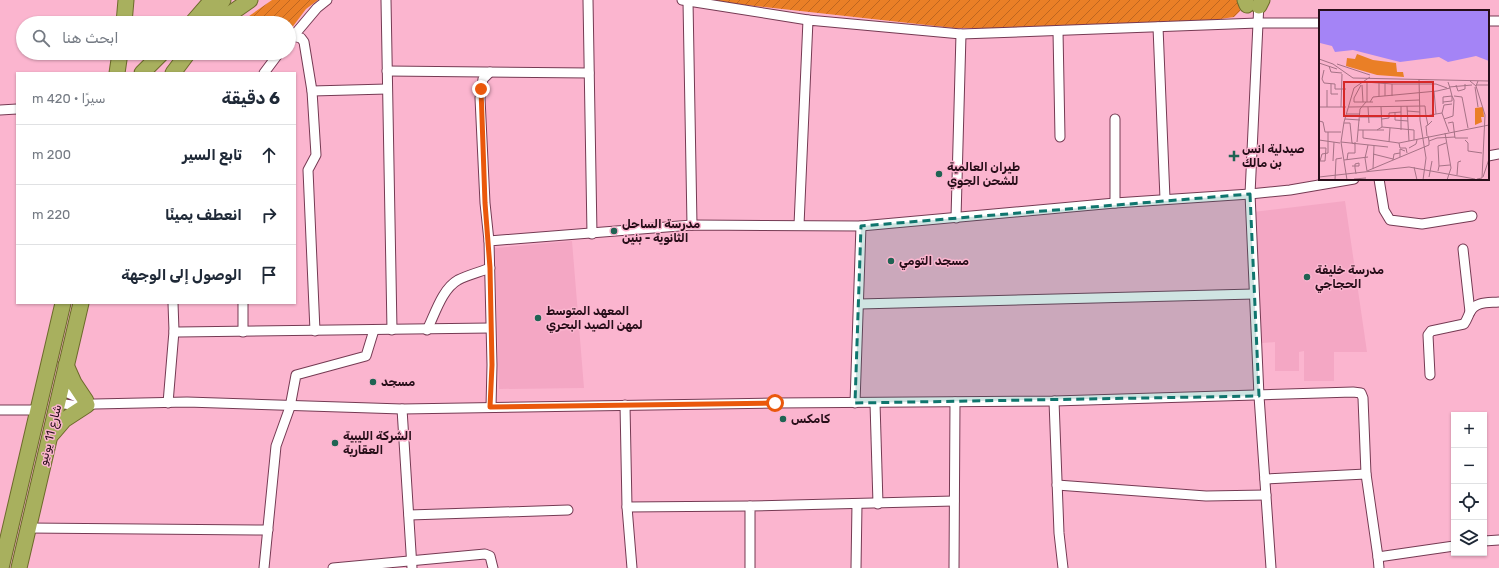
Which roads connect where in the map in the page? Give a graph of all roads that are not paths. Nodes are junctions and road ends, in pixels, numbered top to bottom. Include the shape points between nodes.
1 (126, 0) edge
2 (212, 0) edge
3 (224, 0) edge
4 (250, 0) edge
5 (327, 0) edge
6 (386, 0) edge
7 (588, 0) edge
8 (685, 0) edge
9 (1255, 7) edge
10 (125, 16) edge
11 (198, 16) edge
12 (214, 16) edge
13 (227, 16) edge
14 (808, 20) junction
15 (1319, 23) edge
16 (1158, 27) junction
17 (1058, 31) junction
18 (296, 32) edge
19 (961, 34) junction
20 (296, 38) edge
21 (119, 60) edge
22 (155, 60) edge
23 (183, 60) edge
24 (274, 60) edge
25 (387, 71) junction
26 (117, 72) edge
27 (143, 72) edge
28 (174, 72) edge
29 (265, 72) edge
30 (490, 72) junction
31 (589, 73) junction
32 (387, 89) junction
33 (312, 91) junction
34 (16, 109) edge
35 (0, 110) edge
36 (1116, 119) dead end
37 (1060, 137) dead end
38 (1499, 154) edge
39 (1489, 156) edge
40 (1342, 180) edge
41 (1379, 180) edge
42 (1331, 181) edge
43 (1250, 194) junction
44 (1165, 199) junction
45 (1115, 203) junction
46 (1472, 216) dead end
47 (956, 218) junction
48 (692, 225) junction
49 (799, 225) junction
50 (861, 226) junction
51 (592, 234) junction
52 (489, 241) junction
53 (1463, 249) dead end
54 (490, 268) junction
55 (1254, 294) junction
56 (1499, 302) edge
57 (63, 304) edge
58 (81, 304) edge
59 (173, 304) edge
60 (242, 304) edge
61 (859, 304) junction
62 (1470, 312) junction
63 (490, 328) junction
64 (374, 330) junction
65 (392, 330) junction
66 (427, 330) junction
67 (174, 331) junction
68 (315, 331) junction
69 (243, 332) junction
70 (66, 366) junction
71 (1430, 375) dead end
72 (60, 396) junction
73 (1259, 396) junction
74 (1054, 401) junction
75 (955, 402) junction
76 (88, 403) junction
77 (168, 403) junction
78 (855, 403) junction
79 (875, 403) junction
80 (624, 405) junction
81 (290, 407) junction
82 (490, 407) junction
83 (402, 409) junction
84 (0, 410) edge
85 (38, 410) junction
86 (48, 441) junction
87 (1366, 474) junction
88 (1265, 479) junction
89 (1057, 485) junction
90 (1266, 495) junction
91 (954, 502) junction
92 (857, 504) junction
93 (878, 504) junction
94 (627, 506) junction
95 (750, 506) junction
96 (568, 510) dead end
97 (409, 515) junction
98 (28, 528) junction
99 (268, 530) junction
100 (1499, 540) edge
101 (1487, 541) edge
102 (1451, 546) edge
103 (1378, 557) junction
104 (412, 564) edge
105 (0, 568) edge
106 (19, 568) edge
107 (264, 568) edge
108 (333, 568) edge
109 (493, 568) edge
110 (632, 568) edge
111 (750, 568) edge
112 (856, 568) edge
113 (954, 568) edge
114 (1063, 568) edge
115 (1271, 568) edge
116 (1379, 568) edge

1 - 10 highway
2 - 11 highway
3 - 12 highway
4 - 13 highway
5 - 18 street
6 - 25 street
7 - 31 street
8 - 14 street
8 - 48 street
9 - 15 street
9 - 16 street
9 - 43 street via 1255,110
14 - 19 street
14 - 49 street
16 - 17 street
16 - 44 street
17 - 19 street
17 - 37 street
19 - 47 street
20 - 33 street via 301,38 304,42
21 - 26 highway
22 - 27 highway
23 - 28 highway
24 - 29 street
25 - 30 street
25 - 32 street
30 - 31 street
30 - 52 street via 483,80 480,98
31 - 51 street
32 - 33 street
32 - 65 street
33 - 68 street via 316,155 308,170
34 - 35 street
36 - 45 street
38 - 39 street
40 - 42 street
41 - 46 street via 1384,210 1390,220 1422,224
42 - 43 street via 1290,190
43 - 44 street
43 - 55 street
44 - 45 street
45 - 47 street
47 - 50 street
48 - 49 street
48 - 51 street
49 - 50 street
50 - 61 street
51 - 52 street
52 - 54 street
53 - 62 street
54 - 63 street
54 - 66 street via 458,280 452,285 446,291
55 - 61 street
55 - 73 street
56 - 62 street via 1480,303
57 - 85 highway, شارع 11 يونيو
58 - 70 highway, شارع 11 يونيو
59 - 67 street
60 - 69 street
61 - 78 street
62 - 71 street via 1464,324 1436,329 1428,334
63 - 66 street
63 - 82 street
64 - 65 street
64 - 68 street
64 - 81 street via 366,356 296,375
65 - 66 street
67 - 69 street
67 - 77 street
68 - 69 street
70 - 72 highway, شارع 11 يونيو
70 - 76 highway
72 - 76 street
72 - 76 street via 78,406
72 - 86 highway, شارع 11 يونيو
73 - 74 street
73 - 87 street via 1361,393
73 - 88 street
74 - 75 street
74 - 89 street
75 - 79 street
75 - 91 street
76 - 77 street
76 - 86 highway via 54,429
77 - 81 street
78 - 79 street
78 - 80 street
79 - 93 street
80 - 82 street
80 - 94 street
81 - 83 street
81 - 99 street via 276,446
82 - 83 street
83 - 97 street
84 - 85 street
85 - 105 highway, شارع 11 يونيو
86 - 98 highway, شارع 11 يونيو
87 - 88 street
87 - 103 street
88 - 90 street
89 - 90 street via 1206,496
89 - 114 street
90 - 115 street
91 - 93 street
91 - 113 street
92 - 93 street
92 - 95 street
92 - 112 street
94 - 95 street
94 - 110 street
95 - 111 street
96 - 97 street
97 - 104 street
98 - 99 street
98 - 106 highway, شارع 11 يونيو
99 - 107 street
100 - 101 street
102 - 103 street
103 - 116 street
104 - 108 street
104 - 109 street via 485,554 490,556

